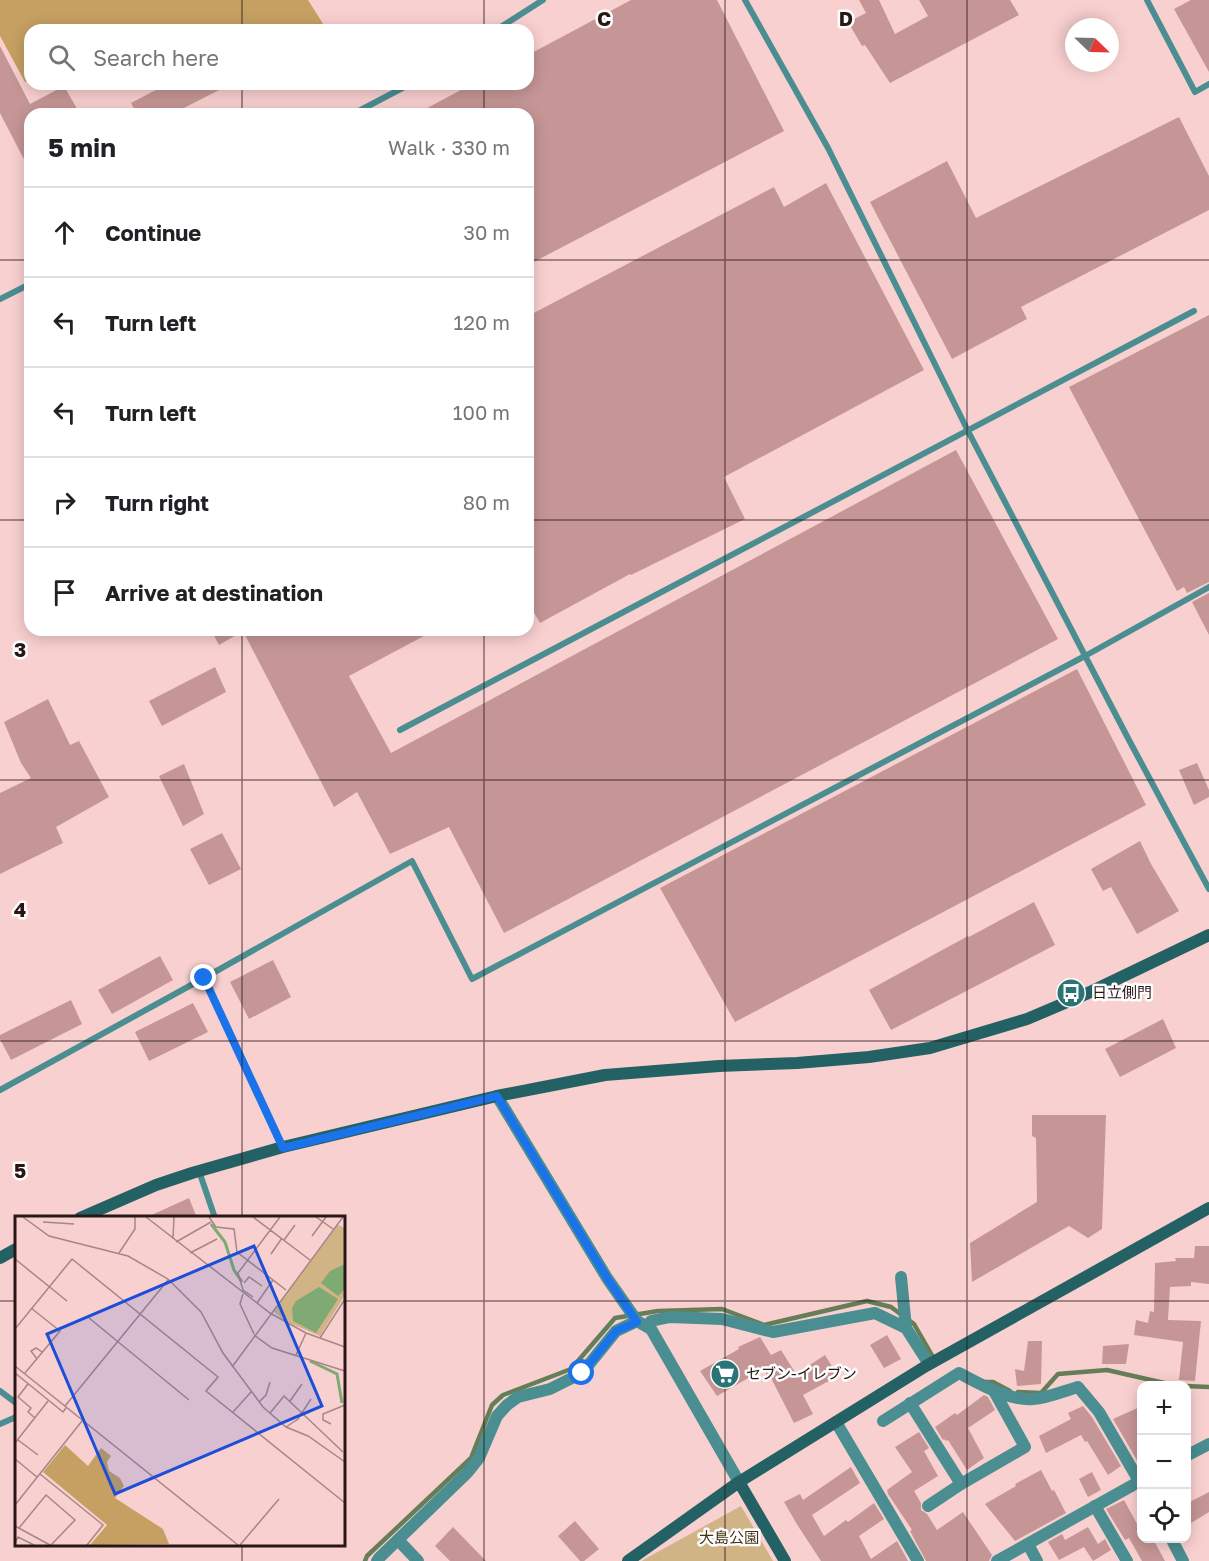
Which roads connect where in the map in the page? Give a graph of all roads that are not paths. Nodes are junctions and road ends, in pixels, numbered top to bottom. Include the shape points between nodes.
1 (543, 0) edge
2 (745, 0) edge
3 (1147, 0) edge
4 (505, 24) edge
5 (1209, 84) edge
6 (399, 90) edge
7 (364, 108) edge
8 (24, 287) edge
9 (0, 299) edge
10 (1194, 311) dead end
11 (968, 431) junction
12 (1209, 587) edge
13 (1085, 656) junction
14 (400, 730) dead end
15 (1209, 889) edge
16 (1209, 935) edge
17 (204, 978) junction
18 (0, 1090) edge
19 (497, 1096) junction
20 (283, 1148) junction
21 (199, 1172) junction
22 (1209, 1208) edge
23 (98, 1214) edge
24 (213, 1216) edge
25 (15, 1250) edge
26 (0, 1258) edge
27 (901, 1277) dead end
28 (640, 1323) junction
29 (906, 1328) junction
30 (929, 1364) junction
31 (0, 1391) edge
32 (994, 1391) junction
33 (15, 1402) edge
34 (910, 1403) junction
35 (15, 1417) edge
36 (883, 1421) dead end
37 (836, 1422) junction
38 (0, 1424) edge
39 (1209, 1444) edge
40 (1191, 1453) edge
41 (1137, 1476) edge
42 (739, 1482) junction
43 (962, 1484) junction
44 (1137, 1485) edge
45 (928, 1506) dead end
46 (1095, 1506) junction
47 (398, 1540) junction
48 (1173, 1543) edge
49 (1028, 1544) junction
50 (377, 1561) edge
51 (418, 1561) edge
52 (628, 1561) edge
53 (785, 1561) edge
54 (918, 1561) edge
55 (997, 1561) edge
56 (1037, 1561) edge
57 (1128, 1561) edge
58 (1184, 1561) edge

1 - 4 lane
2 - 11 lane via 828,148
3 - 5 lane via 1195,92
6 - 7 lane
8 - 9 lane
10 - 11 lane
11 - 13 lane
11 - 14 lane
12 - 13 lane
13 - 15 lane
13 - 17 lane via 472,979 412,861
16 - 19 street via 1027,1020 930,1048 797,1063 605,1075
17 - 18 lane
17 - 20 lane
19 - 20 street
19 - 28 street via 607,1278
20 - 21 street
21 - 23 street via 156,1185
21 - 24 lane
22 - 30 street
25 - 26 street
27 - 29 street
28 - 29 street via 670,1317 722,1319 773,1332 875,1313
28 - 42 street via 651,1329
28 - 47 street via 616,1331 582,1373 507,1405 497,1416 479,1458 467,1473
29 - 30 street
30 - 37 street
31 - 33 lane
32 - 34 street via 959,1374
32 - 41 street via 1032,1400 1078,1387 1099,1412
32 - 43 street via 1025,1447
34 - 36 street
34 - 43 street
35 - 38 lane
37 - 42 street
37 - 54 street
39 - 40 street
42 - 52 street
42 - 53 street
43 - 45 street
44 - 46 street
46 - 49 street
46 - 57 street
47 - 50 street
47 - 51 street
48 - 58 street
49 - 55 street
49 - 56 street

